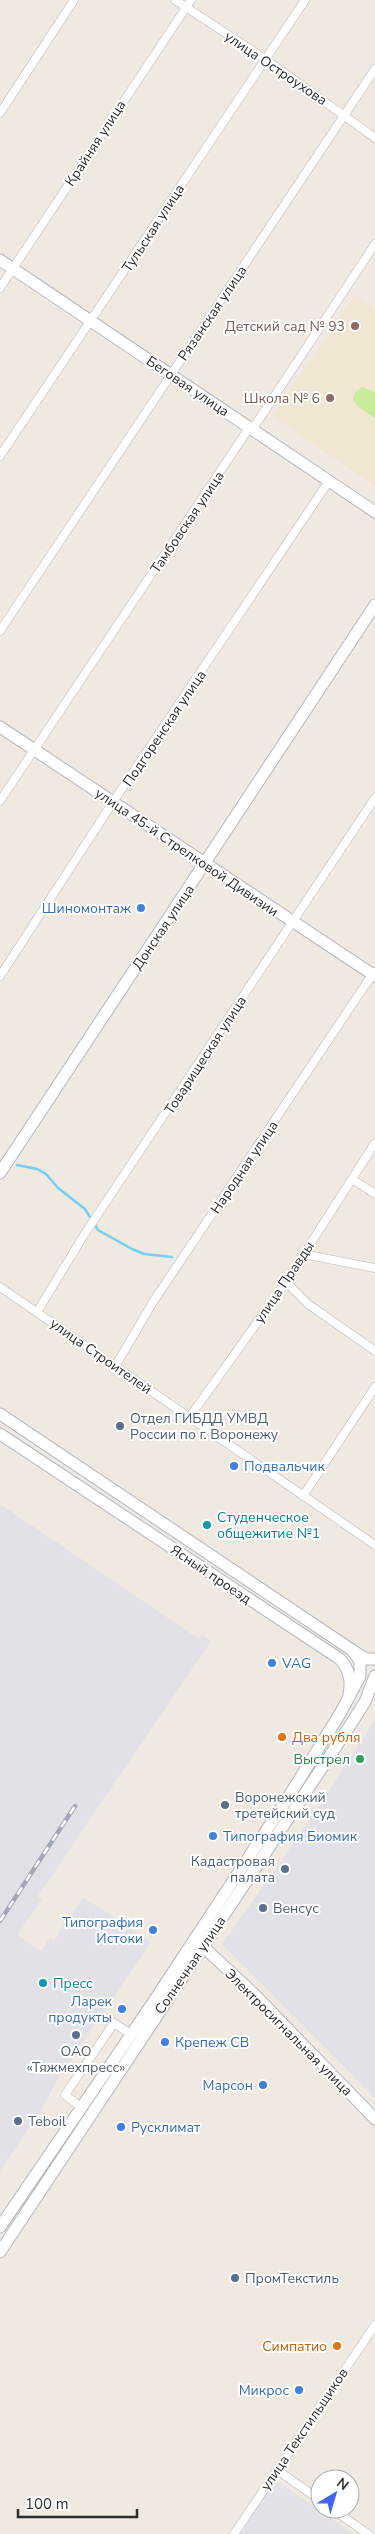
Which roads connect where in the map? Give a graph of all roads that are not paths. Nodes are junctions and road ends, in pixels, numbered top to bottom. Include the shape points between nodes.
1 (74, 0) edge
2 (175, 0) edge
3 (305, 0) edge
4 (188, 4) edge
5 (265, 59) junction
6 (375, 70) edge
7 (0, 113) edge
8 (344, 115) junction
9 (375, 138) edge
10 (375, 244) edge
11 (0, 260) edge
12 (13, 269) junction
13 (0, 288) edge
14 (91, 322) junction
15 (171, 375) junction
16 (249, 428) junction
17 (0, 456) edge
18 (329, 481) junction
19 (375, 512) edge
20 (375, 605) edge
21 (0, 631) edge
22 (0, 727) edge
23 (34, 750) junction
24 (375, 798) edge
25 (0, 801) edge
26 (113, 802) junction
27 (205, 863) junction
28 (292, 922) junction
29 (374, 974) edge
30 (0, 976) edge
31 (375, 1143) edge
32 (0, 1173) edge
33 (352, 1179) junction
34 (375, 1194) edge
35 (303, 1254) junction
36 (375, 1268) edge
37 (286, 1282) junction
38 (0, 1287) edge
39 (37, 1312) junction
40 (375, 1352) edge
41 (116, 1365) junction
42 (375, 1386) edge
43 (0, 1414) edge
44 (189, 1418) junction
45 (0, 1434) edge
46 (302, 1496) junction
47 (375, 1545) edge
48 (352, 1650) junction
49 (375, 1659) edge
50 (375, 1676) edge
51 (348, 1699) junction
52 (199, 1942) junction
53 (132, 2035) junction
54 (81, 2107) junction
55 (375, 2119) edge
56 (0, 2227) edge
57 (0, 2252) edge
58 (375, 2325) edge
59 (277, 2470) junction
60 (310, 2493) edge
61 (346, 2519) edge
62 (234, 2534) edge
63 (368, 2534) edge

1 - 7 street
2 - 4 street, улица Остроухова
3 - 5 street, Тульская улица
4 - 5 street, улица Остроухова
4 - 12 street, Крайняя улица
5 - 8 street, улица Остроухова
5 - 14 street, Тульская улица
6 - 8 street, Рязанская улица
8 - 9 street, улица Остроухова
8 - 15 street, Рязанская улица
10 - 16 street, Тамбовская улица via 256,424
11 - 12 street, Беговая улица
12 - 13 street, Крайняя улица
12 - 14 street, Беговая улица
14 - 15 street, Беговая улица
14 - 17 street, Тульская улица
15 - 16 street, Беговая улица
15 - 21 street, Рязанская улица
16 - 18 street, Беговая улица
16 - 23 street, Тамбовская улица
18 - 19 street, Беговая улица
18 - 26 street, Подгоренская улица
20 - 27 street, Донская улица
22 - 23 street, улица 45-й Стрелковой Дивизии
23 - 25 street, Тамбовская улица
23 - 26 street, улица 45-й Стрелковой Дивизии
24 - 28 street, Товарищеская улица
26 - 27 street, улица 45-й Стрелковой Дивизии
26 - 30 street, Подгоренская улица
27 - 28 street, улица 45-й Стрелковой Дивизии
27 - 32 street, Донская улица
28 - 29 street, улица 45-й Стрелковой Дивизии
28 - 39 street, Товарищеская улица via 84,1235
29 - 41 street, Народная улица via 154,1302
31 - 33 street, улица Правды
33 - 34 street
33 - 35 street, улица Правды
35 - 36 street
35 - 37 street, улица Правды
37 - 40 street via 308,1304
37 - 44 street, улица Правды
38 - 39 street, улица Строителей
39 - 41 street, улица Строителей
41 - 44 street, улица Строителей
42 - 46 street
43 - 48 street, Ясный проезд
44 - 46 street, улица Строителей
45 - 51 street, Ясный проезд via 340,1659 350,1676
46 - 47 street, улица Строителей
48 - 49 street, Ясный проезд via 366,1659
48 - 51 street via 360,1660 360,1676
50 - 52 street, Солнечная улица via 365,1702
51 - 52 street, Солнечная улица
52 - 53 street, Солнечная улица
52 - 55 street, Электросигнальная улица
52 - 57 street, Солнечная улица
53 - 54 street, Солнечная улица
53 - 54 street via 114,2023 65,2095
54 - 56 street, Солнечная улица
58 - 59 street, улица Текстильщиков
59 - 60 street
59 - 62 street, улица Текстильщиков
61 - 63 street

